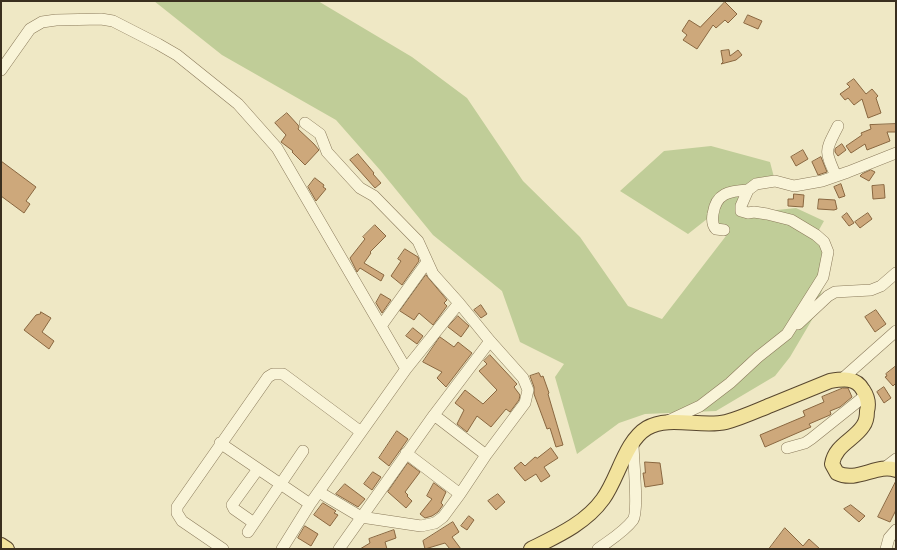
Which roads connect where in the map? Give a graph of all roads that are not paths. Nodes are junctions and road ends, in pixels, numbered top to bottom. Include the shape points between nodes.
1 (1, 70) edge
2 (305, 123) dead end
3 (838, 126) dead end
4 (896, 153) edge
5 (836, 176) junction
6 (748, 190) junction
7 (724, 230) dead end
8 (427, 262) junction
9 (896, 273) edge
10 (459, 303) junction
11 (381, 326) junction
12 (896, 331) edge
13 (787, 334) junction
14 (490, 341) junction
15 (406, 368) junction
16 (842, 379) junction
17 (866, 395) junction
18 (434, 415) junction
19 (666, 422) junction
20 (361, 432) junction
21 (220, 443) junction
22 (633, 443) junction
23 (787, 448) dead end
24 (303, 451) dead end
25 (406, 453) junction
26 (486, 455) junction
27 (896, 459) edge
28 (258, 469) junction
29 (889, 470) edge
30 (281, 484) junction
31 (319, 492) junction
32 (460, 494) junction
33 (310, 504) junction
34 (361, 518) junction
35 (896, 530) edge
36 (1, 545) edge
37 (7, 549) edge
38 (223, 549) edge
39 (282, 549) edge
40 (339, 549) edge
41 (531, 549) edge
42 (598, 549) edge
43 (886, 549) edge

1 - 11 street via 30,29 42,22 56,20 113,21 177,55 238,104 277,148
2 - 8 street via 320,134 327,152 360,188 374,196 418,242
3 - 5 street via 827,151
4 - 5 street
5 - 6 street via 794,186 775,181 756,184
6 - 7 street via 727,193 716,202 712,219 716,229
6 - 13 street via 741,211 791,220 816,235 824,242 828,252 823,277
8 - 10 street via 433,274
8 - 11 street
9 - 13 street via 881,286 871,290 835,292
10 - 14 street
10 - 15 street
11 - 15 street
12 - 16 street
13 - 19 street via 700,406
14 - 18 street
14 - 26 street via 523,378 528,397
15 - 20 street
16 - 17 main road via 851,380 861,386
16 - 19 main road via 830,381 725,422
17 - 23 street via 811,439
17 - 29 main road via 868,408 865,424 836,452 832,464 837,473 848,476
18 - 25 street
18 - 26 street
19 - 22 main road via 647,428
20 - 21 street via 282,374 276,373 268,377
20 - 31 street
21 - 28 street
21 - 38 street via 176,510 182,521
22 - 41 main road via 604,499 595,509 581,521
22 - 42 street via 635,518 622,532
24 - 30 street
25 - 32 street
25 - 34 street
26 - 32 street
27 - 29 street
28 - 30 street
28 - 30 street via 232,505 251,528
30 - 33 street
31 - 33 street
31 - 34 street
32 - 34 street via 439,520 426,526
33 - 39 street
34 - 40 street
35 - 43 street
36 - 37 main road

